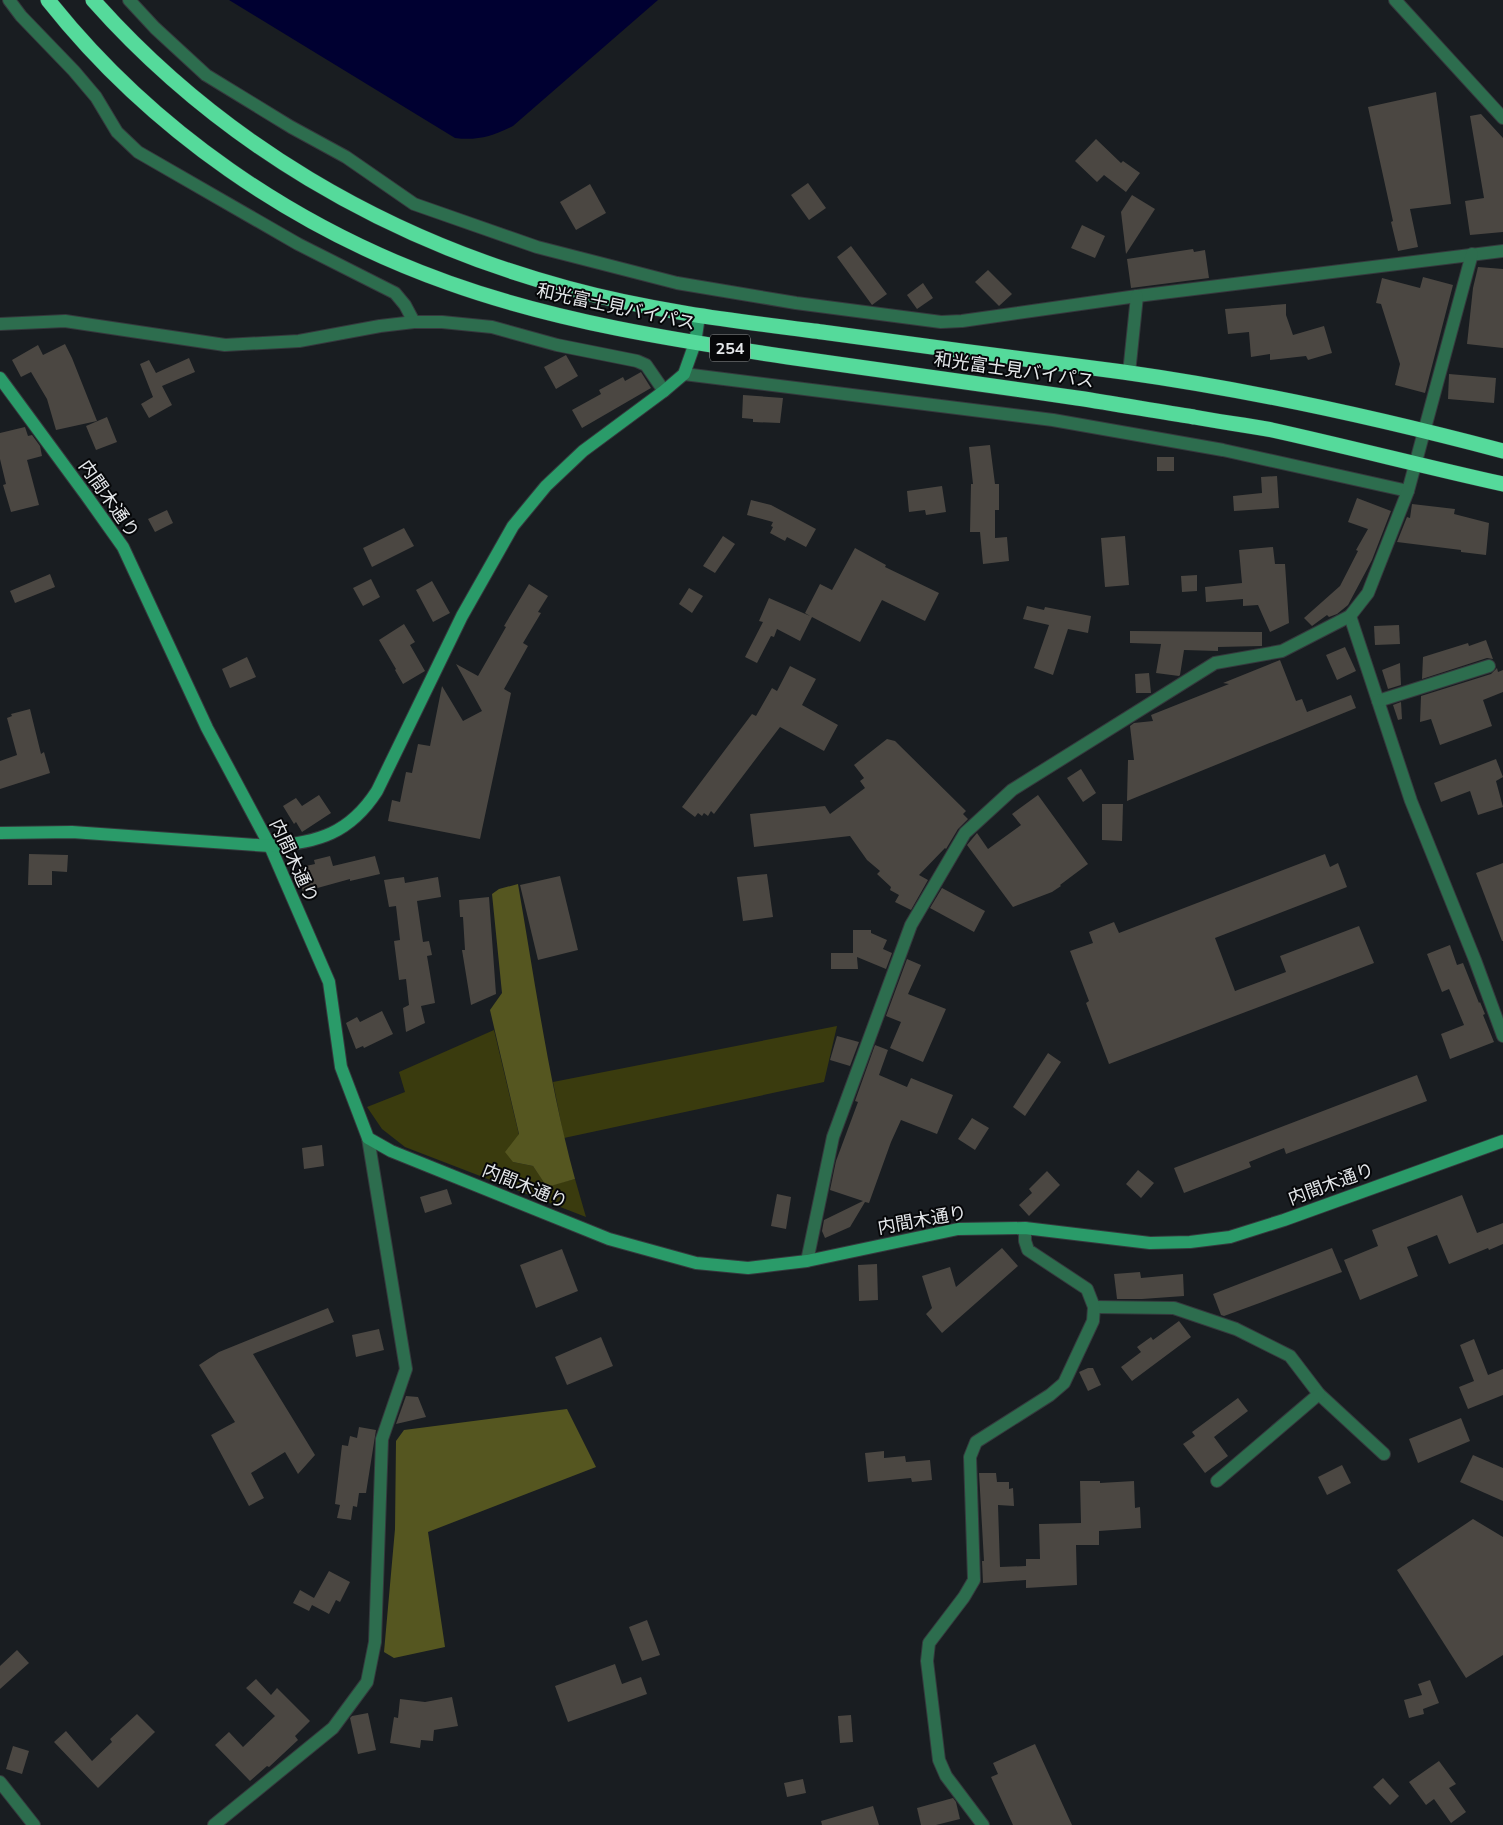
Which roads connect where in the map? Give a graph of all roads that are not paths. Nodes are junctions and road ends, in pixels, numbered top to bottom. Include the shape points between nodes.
1 (9, 0) edge
2 (48, 0) edge
3 (93, 0) edge
4 (129, 0) edge
5 (1395, 0) edge
6 (1503, 118) edge
7 (1503, 251) edge
8 (1472, 254) junction
9 (1137, 296) junction
10 (699, 316) junction
11 (414, 322) junction
12 (0, 324) edge
13 (695, 343) junction
14 (1129, 373) junction
15 (684, 374) junction
16 (0, 378) edge
17 (664, 391) junction
18 (1425, 430) junction
19 (1503, 451) edge
20 (1415, 464) junction
21 (1503, 484) edge
22 (1408, 491) junction
23 (1350, 616) junction
24 (1489, 666) dead end
25 (1378, 701) junction
26 (0, 833) edge
27 (270, 846) junction
28 (1503, 1036) edge
29 (368, 1138) junction
30 (1503, 1141) edge
31 (1025, 1228) junction
32 (807, 1261) junction
33 (1094, 1307) junction
34 (1319, 1394) junction
35 (1384, 1454) dead end
36 (1217, 1481) dead end
37 (0, 1782) edge
38 (34, 1825) edge
39 (214, 1825) edge
40 (984, 1825) edge

1 - 11 street via 74,71 96,97 117,132 138,152 298,244 395,293
2 - 13 highway, 和光富士見バイパス / 254 via 106,65 182,134 265,193 331,232 400,264 496,299 579,320
3 - 10 highway, 和光富士見バイパス / 254 via 150,59 228,125 291,169 357,207 426,240 513,272 600,297
4 - 9 street via 206,75 346,157 414,204 537,248 677,283 923,321 962,321
5 - 6 street
7 - 8 street
8 - 9 street
8 - 18 street
9 - 14 street
10 - 13 street
10 - 14 highway, 和光富士見バイパス / 254
11 - 12 street via 299,341 225,345 65,321
11 - 17 street via 492,327 557,345 637,361 646,365
13 - 15 street
13 - 20 highway, 和光富士見バイパス / 254 via 1261,428
14 - 18 highway, 和光富士見バイパス / 254 via 1221,386
15 - 17 street
15 - 22 street via 1053,420 1223,450
16 - 27 street, 内間木通り via 123,547 207,728
17 - 27 street via 583,451 546,486 513,526 462,616 384,779 364,810 350,823 324,837 299,844
18 - 19 highway, 和光富士見バイパス / 254
18 - 20 street
20 - 21 highway, 和光富士見バイパス / 254
20 - 22 street
22 - 23 street via 1368,593
23 - 25 street
23 - 32 street via 1282,651 1214,663 1012,790 965,834 911,925 833,1136
24 - 25 street
25 - 28 street via 1411,801
26 - 27 street via 72,832
27 - 29 street, 内間木通り via 329,982 341,1067
29 - 32 street, 内間木通り via 391,1151 609,1239 696,1263 748,1268
29 - 39 street via 406,1368 382,1439 375,1642 367,1682 333,1728
30 - 31 street, 内間木通り via 1284,1220 1230,1236 1150,1243
31 - 32 street, 内間木通り via 958,1229
31 - 33 street via 1028,1250 1087,1290
33 - 34 street via 1174,1308 1236,1329 1290,1356
33 - 40 street via 1093,1321 1064,1383 976,1442 970,1457 974,1580 929,1643 927,1661 939,1760 946,1776
34 - 35 street
34 - 36 street
37 - 38 street

